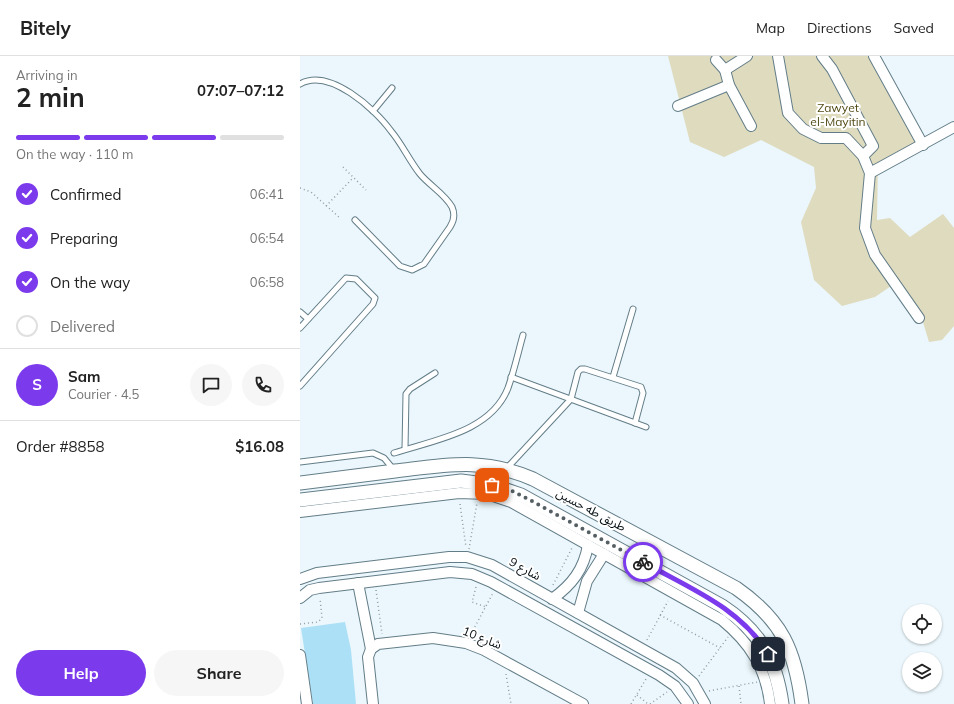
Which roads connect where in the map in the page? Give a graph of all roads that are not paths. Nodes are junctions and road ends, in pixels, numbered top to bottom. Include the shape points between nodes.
1 (747, 56) edge
2 (778, 56) edge
3 (822, 56) edge
4 (874, 56) edge
5 (716, 60) dead end
6 (725, 70) junction
7 (300, 84) edge
8 (729, 85) junction
9 (392, 88) dead end
10 (678, 106) dead end
11 (373, 111) junction
12 (751, 126) dead end
13 (954, 128) edge
14 (923, 145) junction
15 (863, 156) junction
16 (870, 173) junction
17 (355, 220) dead end
18 (633, 309) dead end
19 (300, 312) edge
20 (919, 318) dead end
21 (308, 319) junction
22 (300, 328) edge
23 (523, 335) dead end
24 (435, 373) dead end
25 (511, 377) junction
26 (613, 377) junction
27 (300, 386) edge
28 (571, 399) junction
29 (635, 423) junction
30 (646, 427) dead end
31 (405, 449) junction
32 (394, 453) dead end
33 (300, 462) edge
34 (507, 469) junction
35 (395, 471) junction
36 (300, 483) edge
37 (300, 500) edge
38 (300, 512) edge
39 (557, 521) junction
40 (588, 545) junction
41 (610, 553) junction
42 (416, 561) junction
43 (418, 576) junction
44 (300, 579) edge
45 (358, 583) junction
46 (550, 597) junction
47 (300, 598) edge
48 (578, 613) junction
49 (616, 634) junction
50 (609, 647) junction
51 (371, 649) junction
52 (300, 655) edge
53 (307, 704) edge
54 (373, 704) edge
55 (583, 704) edge
56 (688, 704) edge
57 (705, 704) edge
58 (770, 704) edge
59 (782, 704) edge
60 (802, 704) edge

1 - 6 street
2 - 15 street via 788,113 803,129 821,138 846,138
3 - 15 street via 832,69 873,146
4 - 14 street
5 - 6 street
6 - 8 street
7 - 11 lane via 313,80 324,81 351,94
8 - 10 street
8 - 12 street
9 - 11 lane
11 - 17 lane via 391,130 423,178 451,205 453,221 424,264 412,270 400,266
13 - 14 street
14 - 16 street
15 - 16 street
16 - 20 street via 865,228 875,255
18 - 26 lane
19 - 21 lane
21 - 22 lane
21 - 27 lane via 346,278 356,279 375,298 373,304
23 - 25 lane
24 - 31 lane via 406,394
25 - 28 lane
25 - 31 lane via 508,389 496,408 478,424
26 - 28 lane via 581,369
26 - 29 lane via 643,389
28 - 29 lane
28 - 34 lane
29 - 30 lane
31 - 32 lane
33 - 35 lane via 373,453 384,458
34 - 35 main road, طريق طه حسين via 488,465 455,464
34 - 60 main road, طريق طه حسين via 540,483 736,588 752,600 767,613 788,646 795,665
35 - 36 main road, طريق طه حسين
37 - 39 main road, طريق طه حسين via 450,482 471,482 512,491
38 - 39 street via 459,493 478,493 511,502
39 - 40 street
39 - 41 main road, طريق طه حسين
40 - 41 street
40 - 46 street via 576,576 567,587
41 - 48 street via 586,581
41 - 58 street via 713,614 734,630 753,652 766,681
41 - 59 main road, طريق طه حسين via 722,606 748,627 762,644 773,664
42 - 43 street
42 - 44 street, شارع 9 via 317,573
42 - 46 street, شارع 9 via 467,557 492,565
43 - 45 street
43 - 50 street via 457,572 479,576
45 - 47 street via 310,590
45 - 51 street
46 - 48 street, شارع 9
48 - 49 street, شارع 9
49 - 50 street
49 - 57 street, شارع 9 via 676,668 693,683
50 - 56 street via 675,686
51 - 54 street via 368,657
51 - 55 street, شارع 10 via 383,643 433,638 466,643 505,661
52 - 53 street

